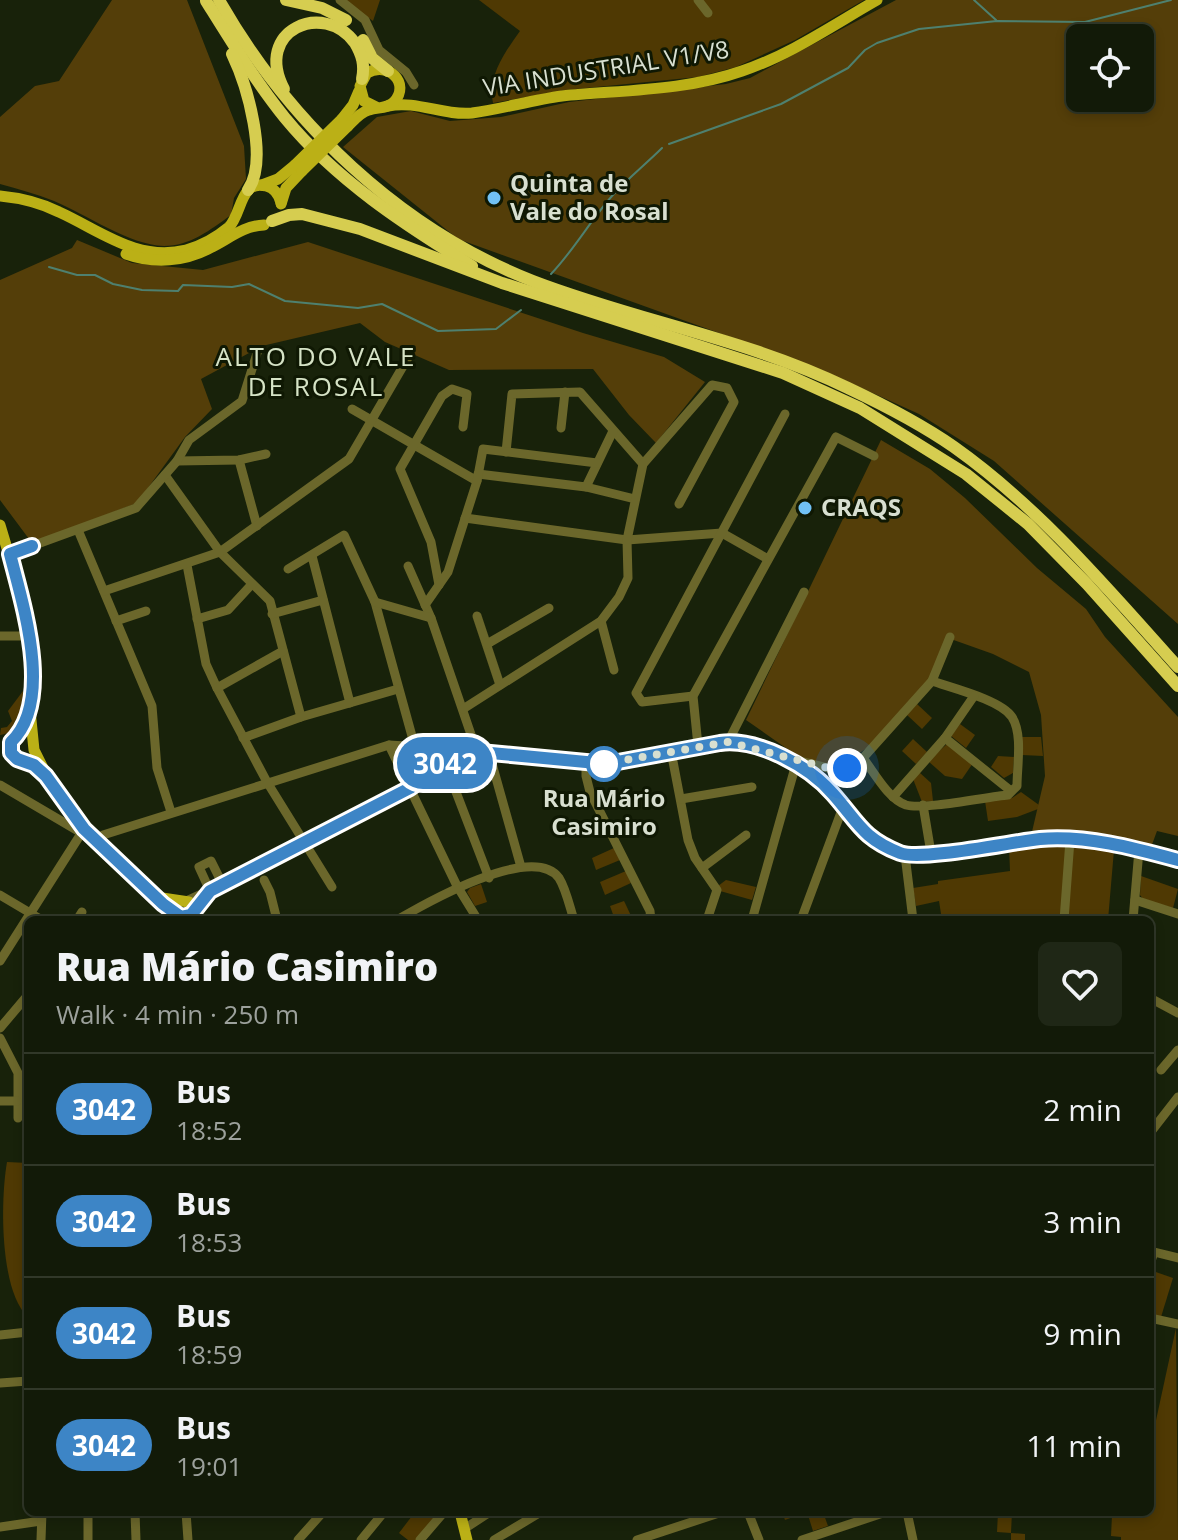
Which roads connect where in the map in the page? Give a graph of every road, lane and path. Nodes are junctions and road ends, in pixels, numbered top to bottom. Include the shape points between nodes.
1 (210, 0) edge
2 (286, 0) edge
3 (340, 0) edge
4 (698, 0) edge
5 (877, 0) edge
6 (708, 13) dead end
7 (388, 71) junction
8 (361, 82) junction
9 (414, 85) dead end
10 (399, 86) junction
11 (422, 106) junction
12 (383, 107) junction
13 (303, 118) junction
14 (345, 122) junction
15 (299, 168) junction
16 (261, 185) junction
17 (248, 190) junction
18 (0, 196) edge
19 (0, 203) edge
20 (281, 203) junction
21 (241, 204) junction
22 (268, 223) junction
23 (502, 283) junction
24 (258, 350) dead end
25 (409, 356) dead end
26 (565, 392) junction
27 (352, 409) dead end
28 (785, 414) dead end
29 (372, 419) junction
30 (463, 427) dead end
31 (561, 428) dead end
32 (613, 431) junction
33 (413, 444) junction
34 (506, 452) junction
35 (266, 454) dead end
36 (874, 456) dead end
37 (239, 460) junction
38 (177, 461) junction
39 (597, 463) junction
40 (643, 464) junction
41 (165, 475) junction
42 (477, 477) junction
43 (586, 487) junction
44 (635, 499) junction
45 (679, 504) dead end
46 (465, 518) junction
47 (0, 525) edge
48 (257, 526) junction
49 (78, 530) junction
50 (722, 533) junction
51 (627, 540) junction
52 (220, 552) junction
53 (10, 554) junction
54 (312, 556) junction
55 (768, 559) junction
56 (187, 565) junction
57 (408, 566) dead end
58 (288, 569) dead end
59 (252, 584) junction
60 (439, 585) junction
61 (104, 591) junction
62 (804, 592) dead end
63 (323, 600) junction
64 (375, 602) junction
65 (425, 605) junction
66 (549, 608) dead end
67 (146, 611) dead end
68 (272, 614) junction
69 (477, 616) dead end
70 (431, 618) junction
71 (197, 619) junction
72 (116, 621) junction
73 (601, 621) junction
74 (0, 636) edge
75 (29, 636) junction
76 (950, 637) dead end
77 (487, 644) junction
78 (283, 651) junction
79 (1178, 667) edge
80 (614, 670) dead end
81 (932, 681) junction
82 (500, 685) junction
83 (1178, 686) edge
84 (217, 688) junction
85 (398, 689) junction
86 (693, 696) junction
87 (974, 696) junction
88 (350, 703) junction
89 (463, 709) junction
90 (30, 710) junction
91 (301, 717) junction
92 (17, 737) junction
93 (243, 738) junction
94 (945, 738) junction
95 (728, 742) junction
96 (33, 745) junction
97 (389, 745) junction
98 (698, 746) junction
99 (415, 747) junction
100 (440, 748) junction
101 (671, 751) junction
102 (477, 752) junction
103 (489, 753) junction
104 (781, 756) junction
105 (863, 758) junction
106 (23, 760) junction
107 (445, 763) junction
108 (586, 763) junction
109 (796, 764) junction
110 (46, 776) junction
111 (267, 782) junction
112 (0, 785) edge
113 (752, 787) dead end
114 (410, 788) junction
115 (1011, 791) junction
116 (893, 797) junction
117 (681, 799) junction
118 (923, 805) junction
119 (843, 807) junction
120 (171, 812) junction
121 (79, 829) junction
122 (746, 835) dead end
123 (1070, 840) junction
124 (97, 841) junction
125 (305, 843) junction
126 (1139, 850) junction
127 (931, 853) junction
128 (905, 855) junction
129 (1178, 860) edge
130 (521, 867) junction
131 (702, 868) junction
132 (489, 878) junction
133 (264, 880) dead end
134 (223, 885) junction
135 (457, 886) junction
136 (332, 887) dead end
137 (210, 891) junction
138 (0, 895) edge
139 (1135, 900) junction
140 (30, 912) junction
141 (186, 912) edge
142 (1178, 914) edge
143 (28, 916) edge
144 (36, 916) edge
145 (276, 916) edge
146 (407, 916) edge
147 (476, 916) edge
148 (573, 916) edge
149 (650, 916) edge
150 (708, 916) edge
151 (753, 916) edge
152 (802, 916) edge
153 (913, 916) edge
154 (1064, 916) edge
155 (1133, 916) edge
156 (24, 922) edge
157 (0, 961) edge
158 (24, 1000) edge
159 (1154, 1000) edge
160 (1178, 1013) edge
161 (0, 1028) edge
162 (0, 1038) edge
163 (1178, 1050) edge
164 (1161, 1070) dead end
165 (1178, 1097) edge
166 (0, 1101) edge
167 (17, 1101) junction
168 (18, 1118) dead end
169 (1154, 1128) edge
170 (1154, 1252) edge
171 (1178, 1258) edge
172 (1154, 1319) edge
173 (1178, 1324) edge
174 (24, 1332) edge
175 (0, 1335) edge
176 (24, 1381) edge
177 (0, 1383) edge
178 (41, 1516) edge
179 (88, 1516) edge
180 (135, 1516) edge
181 (186, 1516) edge
182 (319, 1516) edge
183 (381, 1516) edge
184 (441, 1516) edge
185 (486, 1516) edge
186 (534, 1516) edge
187 (693, 1516) edge
188 (750, 1516) edge
189 (874, 1516) edge
190 (908, 1516) edge
191 (0, 1527) edge
192 (465, 1535) edge
193 (41, 1540) edge
194 (88, 1540) edge
195 (136, 1540) edge
196 (188, 1540) edge
197 (298, 1540) edge
198 (361, 1540) edge
199 (420, 1540) edge
200 (494, 1540) edge
201 (637, 1540) edge
202 (759, 1540) edge
203 (802, 1540) edge
204 (913, 1540) edge

1 - 13 highway
1 - 17 highway via 249,101 256,160
1 - 23 highway via 286,118 337,171 421,235
2 - 7 highway via 347,20 372,58
3 - 9 street via 365,20 379,50
4 - 6 street
5 - 11 main road, VIA INDUSTRIAL V1/V8 via 775,57 718,78 471,113
7 - 8 main road via 374,69
7 - 10 main road
8 - 12 main road via 364,101
8 - 13 highway via 361,54 340,25 319,18 294,24 280,38 275,63 283,88
8 - 14 main road
10 - 11 main road
10 - 12 main road via 397,98
11 - 12 main road, VIA INDUSTRIAL V1/V8
12 - 14 main road
13 - 79 highway via 419,221 490,262 815,373 954,447 1037,514
14 - 15 main road, bridge
15 - 16 main road
15 - 20 main road
16 - 17 main road
16 - 20 main road via 276,192
17 - 21 main road
18 - 21 main road via 47,206 122,245 157,253 210,240 230,226
19 - 22 main road via 45,213 125,254 157,261 196,255 242,229
20 - 22 main road via 278,215
21 - 22 main road via 246,218
22 - 23 highway via 302,214 360,229
23 - 83 highway via 783,373 891,426 966,474 1028,524
24 - 38 street via 242,401 189,440
25 - 29 street
26 - 31 street
26 - 32 street via 580,392
26 - 34 street via 512,394
27 - 29 street
28 - 50 street
29 - 33 street
29 - 48 street via 349,459
30 - 33 street via 467,394 452,389 442,396
32 - 39 street
32 - 40 street
33 - 42 street
33 - 60 street via 399,474 431,542
34 - 39 street
34 - 42 street via 483,449
35 - 37 street
36 - 55 street via 836,437
37 - 38 street
37 - 48 street
38 - 41 street
39 - 43 street
40 - 44 street
40 - 45 street via 712,385 727,388 734,402
41 - 49 street via 136,508
41 - 52 street
42 - 43 street
42 - 46 street
43 - 44 street
44 - 51 street
46 - 51 street
46 - 60 street
47 - 53 main road
48 - 52 street
49 - 53 street
49 - 61 street
50 - 51 street
50 - 55 street
50 - 86 street via 636,693 642,702
51 - 73 street via 628,578
52 - 56 street
52 - 59 street
53 - 75 main road
54 - 58 street
54 - 63 street
54 - 64 street via 344,535
55 - 86 street
56 - 61 street
56 - 71 street
57 - 65 street
59 - 68 street via 270,601
59 - 71 street via 228,610
60 - 65 street
61 - 72 street
62 - 95 street
63 - 68 street
63 - 88 street
64 - 70 street
64 - 85 street
65 - 70 street
66 - 77 street
67 - 72 street
68 - 78 street
69 - 77 street
70 - 89 street
71 - 84 street
72 - 120 street via 152,706 157,768
73 - 80 street
73 - 82 street
74 - 75 street
75 - 90 main road
76 - 81 street
77 - 82 street
78 - 84 street
78 - 91 street
81 - 87 street
81 - 105 street
82 - 89 street
84 - 93 street
85 - 88 street
85 - 99 street
86 - 98 street
87 - 94 street
87 - 115 street via 997,704 1012,717 1018,736 1017,786
88 - 91 street
89 - 102 street
90 - 92 main road
90 - 96 main road
91 - 93 street
92 - 96 main road via 25,736
92 - 106 main road via 11,753
93 - 111 street
94 - 115 street
94 - 116 street
95 - 98 street
95 - 104 street
96 - 106 main road via 30,757
96 - 110 main road
97 - 99 street
97 - 111 street
97 - 114 street
98 - 101 street
99 - 100 street
100 - 102 street
100 - 107 street
101 - 108 street
101 - 117 street
102 - 103 street
102 - 107 street
103 - 108 street
103 - 130 street
104 - 105 street via 836,770
104 - 109 street
105 - 116 street
106 - 110 main road
107 - 114 street
107 - 132 street
108 - 149 street via 588,788
109 - 119 street via 823,783
109 - 151 street
110 - 121 main road
111 - 120 street
111 - 125 street
112 - 121 street
113 - 117 street
114 - 125 street
114 - 135 street
115 - 118 street
116 - 118 street via 906,805
117 - 131 street via 688,840
118 - 127 street
119 - 128 street via 865,834
119 - 152 street
120 - 124 street
121 - 124 main road
121 - 140 street
122 - 131 street
123 - 126 street
123 - 127 street
123 - 154 street
124 - 141 main road via 153,893
125 - 134 street
125 - 136 street
126 - 129 street
126 - 139 street
127 - 128 street
128 - 153 street
130 - 132 street
130 - 148 street via 535,865 559,878
131 - 150 street via 717,890
132 - 135 street
133 - 145 street
134 - 137 street
134 - 137 street via 211,861 199,867
135 - 146 street
135 - 147 street
137 - 141 street
138 - 140 street
139 - 142 street
139 - 155 street
140 - 143 street
140 - 144 street
156 - 157 street
158 - 161 street
159 - 160 street
162 - 167 street via 18,1073
163 - 164 street
165 - 169 street
166 - 167 street
167 - 168 street
170 - 171 street
172 - 173 street
174 - 175 street
176 - 177 street
178 - 191 street
178 - 193 street
179 - 194 street
180 - 195 street
181 - 196 street
182 - 197 street
183 - 198 street
184 - 199 street
185 - 192 street
186 - 200 street
187 - 201 street
188 - 202 street
189 - 203 street
190 - 204 street

